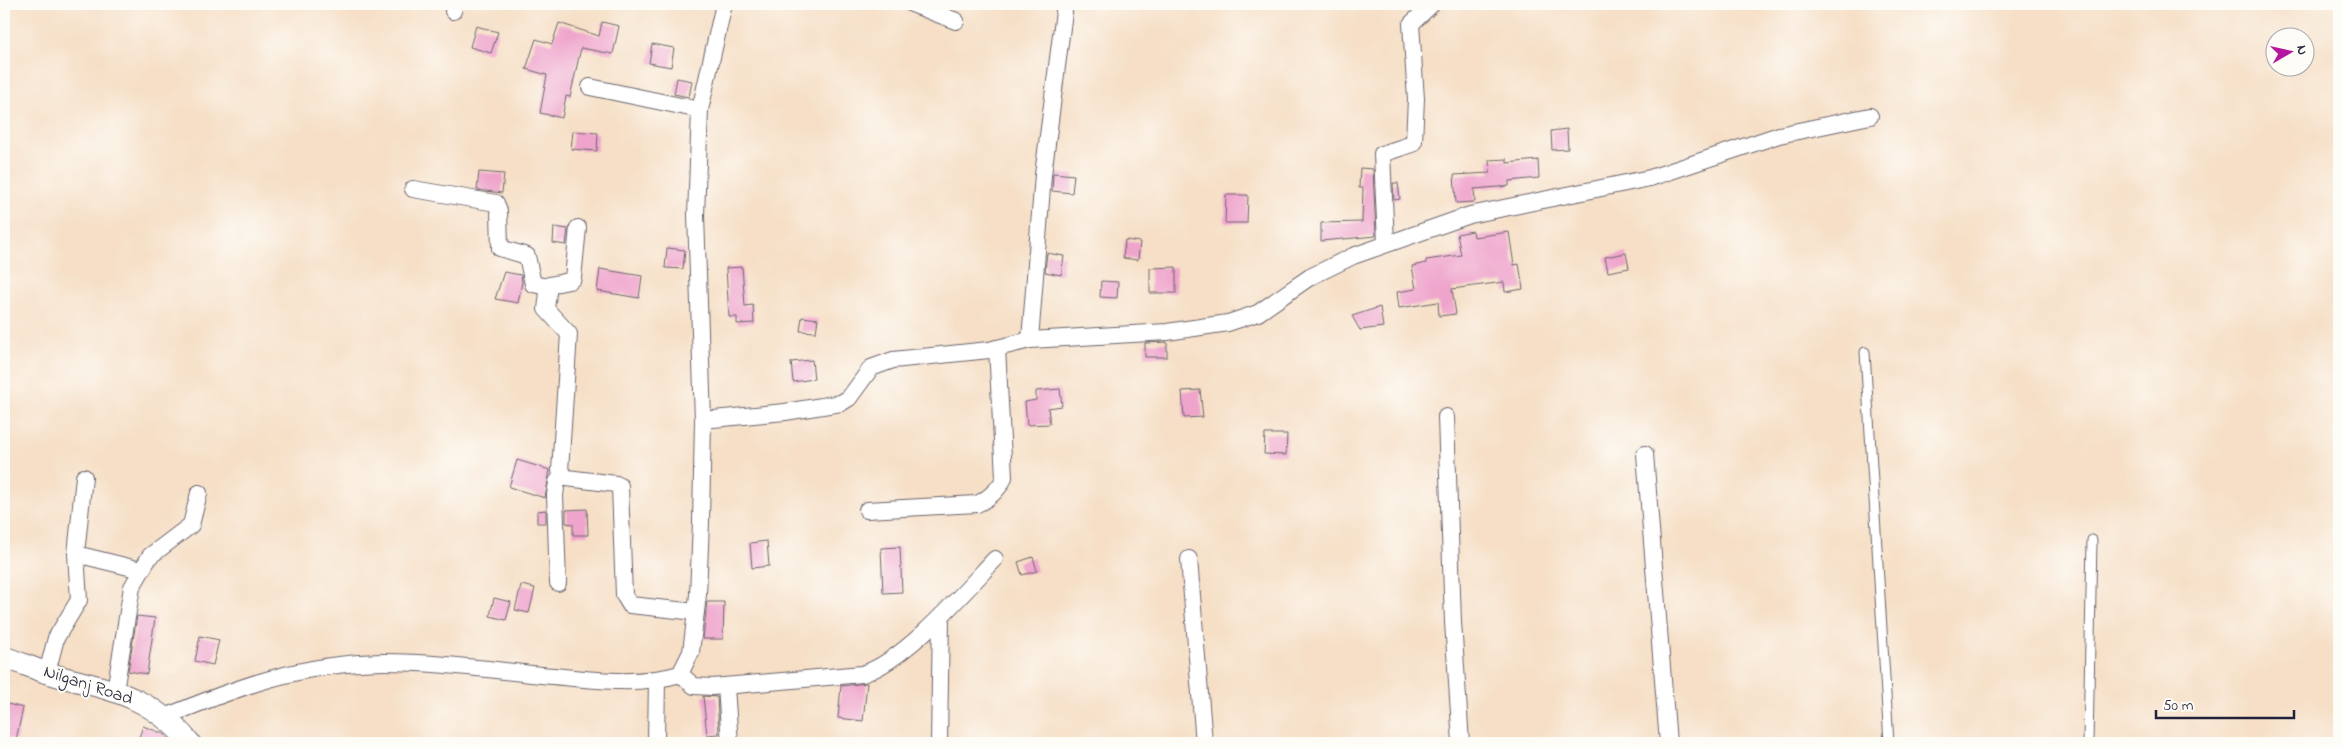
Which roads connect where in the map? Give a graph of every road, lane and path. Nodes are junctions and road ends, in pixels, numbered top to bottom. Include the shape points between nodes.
1 (724, 4) edge
2 (912, 4) edge
3 (1065, 4) edge
4 (1432, 4) edge
5 (956, 22) dead end
6 (590, 87) dead end
7 (700, 110) junction
8 (1870, 116) dead end
9 (413, 189) dead end
10 (578, 228) dead end
11 (1386, 244) junction
12 (548, 287) junction
13 (1030, 340) junction
14 (997, 348) junction
15 (1865, 352) dead end
16 (1446, 416) dead end
17 (703, 420) junction
18 (1645, 454) dead end
19 (562, 475) junction
20 (84, 477) dead end
21 (199, 493) dead end
22 (867, 510) dead end
23 (2092, 540) dead end
24 (76, 554) junction
25 (995, 558) dead end
26 (1189, 559) dead end
27 (141, 570) junction
28 (558, 583) dead end
29 (696, 612) junction
30 (942, 616) junction
31 (4, 656) edge
32 (47, 673) junction
33 (680, 674) junction
34 (657, 679) junction
35 (726, 687) junction
36 (115, 691) junction
37 (165, 717) junction
38 (190, 743) edge
39 (656, 743) edge
40 (730, 743) edge
41 (939, 743) edge
42 (1204, 743) edge
43 (1461, 743) edge
44 (1668, 743) edge
45 (1889, 743) edge
46 (2088, 743) edge

1 - 7 street
2 - 5 street
3 - 13 street via 1043,175
4 - 11 street via 1411,24 1416,99 1414,141 1382,154
6 - 7 street
7 - 17 street via 696,215
8 - 11 street via 1779,135 1650,178 1470,215
9 - 12 street via 496,203 500,248 528,256 533,284
10 - 12 street via 573,278
11 - 13 street via 1322,270 1258,312 1237,320 1167,332
12 - 19 street via 547,312 569,334
13 - 14 street
14 - 17 street via 880,363 871,368 849,398 841,403
14 - 22 street via 1004,477 1000,486 977,504
15 - 45 lane
16 - 43 street
17 - 29 street via 702,522
18 - 44 street
19 - 28 street via 555,495
19 - 29 street via 620,486 626,601 630,605
20 - 24 street
21 - 27 street via 191,524 150,556
23 - 46 lane
24 - 27 street
24 - 32 street via 79,600 56,638
25 - 30 street
26 - 42 street
27 - 36 street via 129,599
29 - 33 street via 691,652
30 - 35 street via 872,671
30 - 41 street
31 - 32 street, Nilganj Road
32 - 36 street, Nilganj Road
33 - 34 street
33 - 35 street via 694,686
34 - 37 street via 589,679 400,663 324,666 251,683
34 - 39 street
35 - 40 street
36 - 37 street, Nilganj Road
37 - 38 street, Nilganj Road

